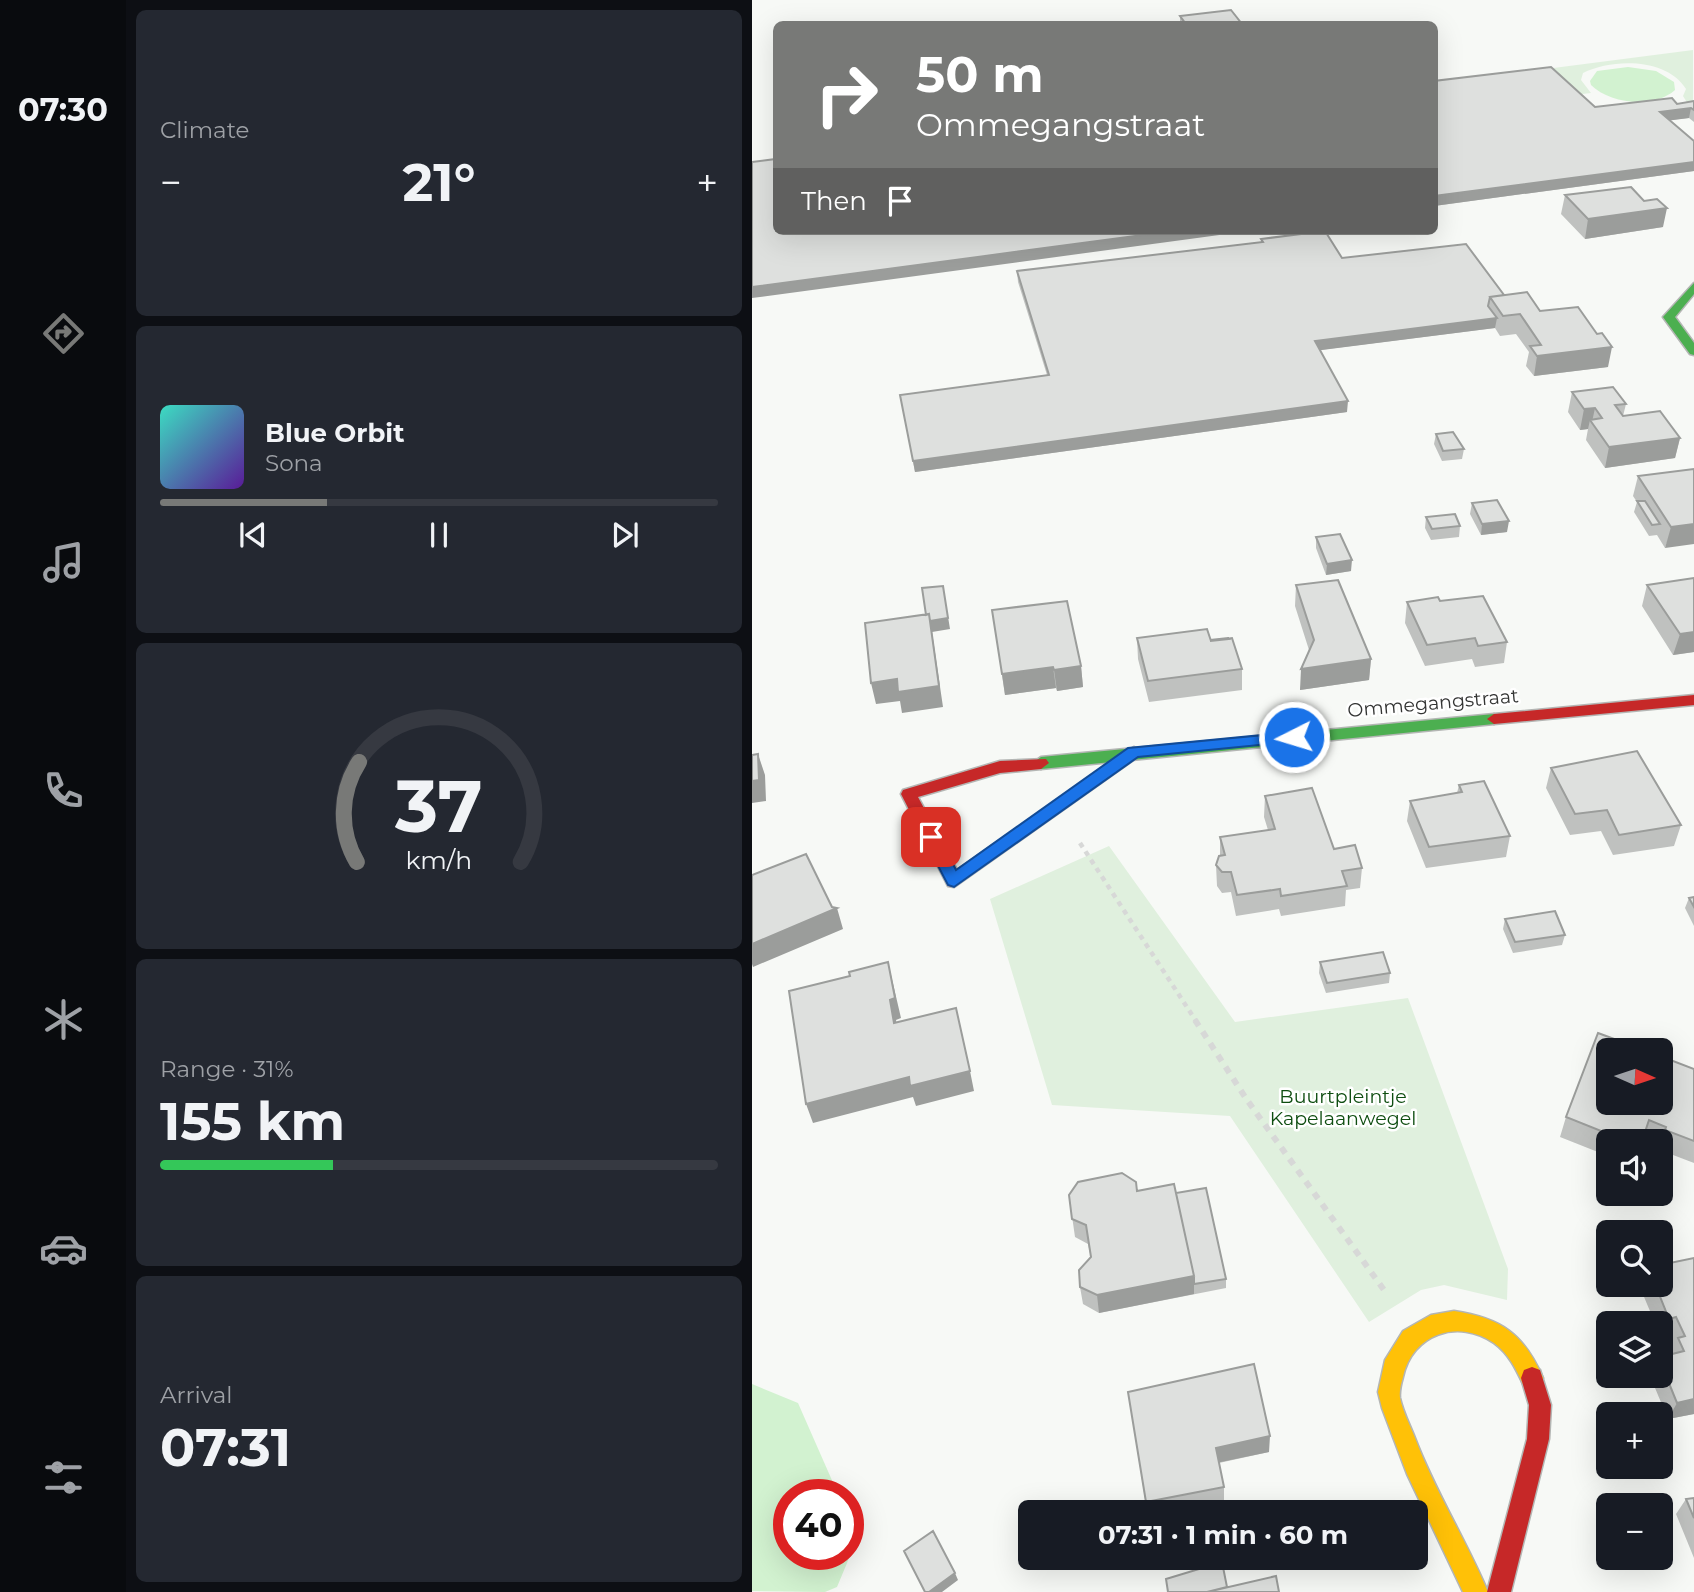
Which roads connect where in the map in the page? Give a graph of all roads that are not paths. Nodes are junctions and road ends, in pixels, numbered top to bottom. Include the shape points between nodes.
1 (1694, 286) edge
2 (1694, 352) edge
3 (1694, 700) edge
4 (1134, 752) junction
5 (1476, 1592) edge
6 (1499, 1592) edge

1 - 2 street via 1668,317
3 - 4 street, Ommegangstraat
4 - 4 street, Ommegangstraat via 1000,766 909,794 954,881
5 - 6 street via 1407,1454 1389,1396 1398,1348 1414,1330 1445,1320 1476,1322 1503,1335 1524,1358 1536,1383 1540,1408 1536,1452

